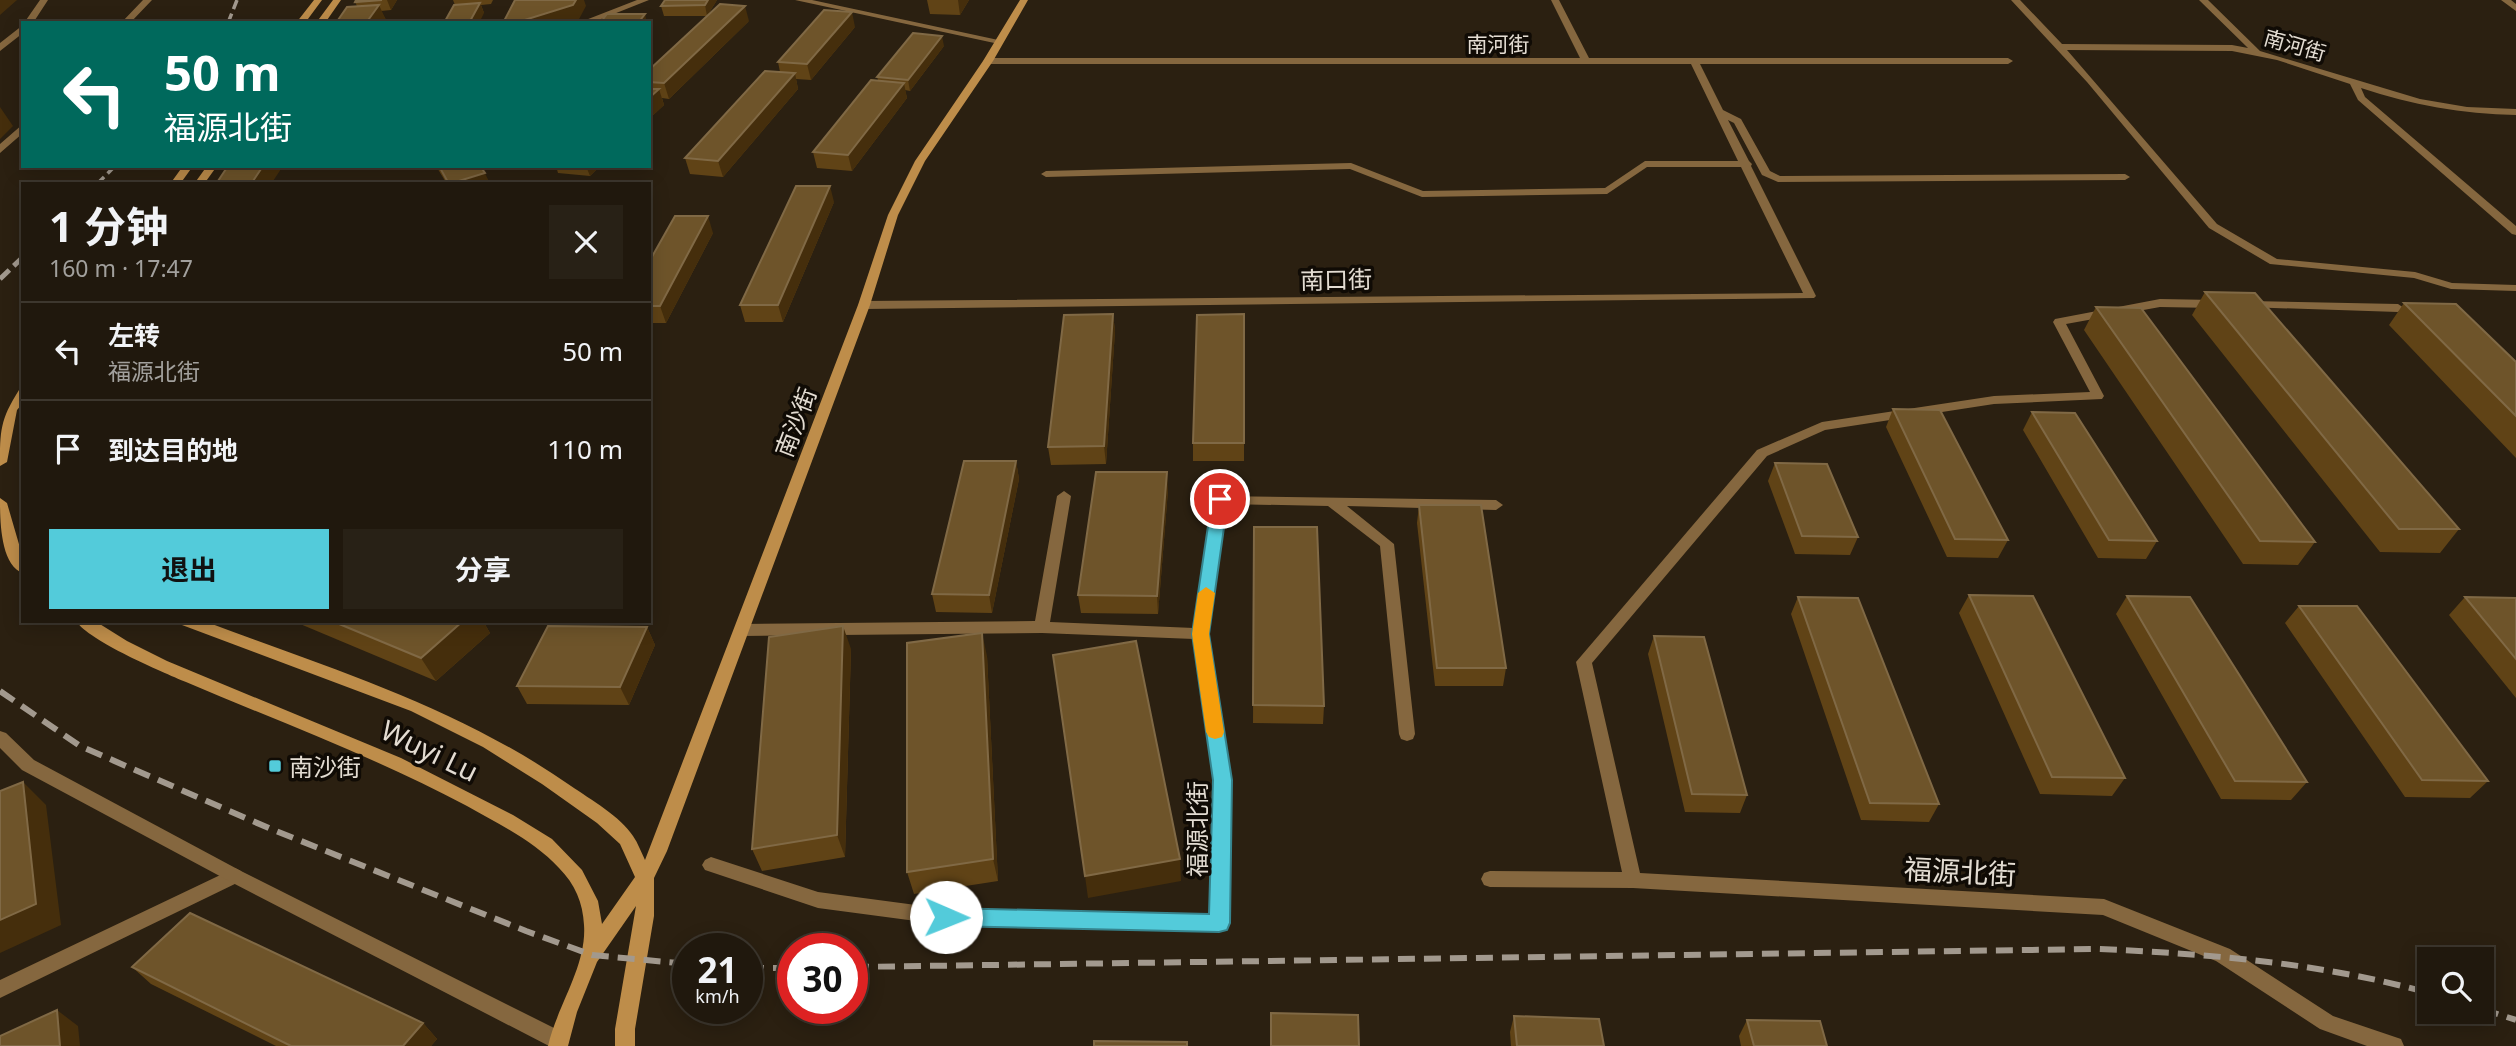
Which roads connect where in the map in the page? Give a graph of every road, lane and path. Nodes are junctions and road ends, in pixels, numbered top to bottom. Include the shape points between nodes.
1 (44, 0) edge
2 (148, 0) edge
3 (318, 0) edge
4 (337, 0) edge
5 (645, 0) edge
6 (799, 0) edge
7 (1024, 0) edge
8 (1555, 0) edge
9 (2015, 0) edge
10 (2203, 0) edge
11 (2505, 0) edge
12 (2516, 8) edge
13 (29, 21) edge
14 (127, 21) edge
15 (302, 21) edge
16 (321, 21) edge
17 (587, 21) edge
18 (21, 30) edge
19 (999, 41) junction
20 (2059, 47) junction
21 (0, 48) edge
22 (2256, 51) junction
23 (988, 61) junction
24 (1586, 61) junction
25 (1694, 61) junction
26 (2008, 61) dead end
27 (2354, 82) junction
28 (1720, 112) junction
29 (2516, 113) edge
30 (21, 129) edge
31 (0, 150) edge
32 (1747, 164) junction
33 (1046, 174) dead end
34 (2125, 177) dead end
35 (2516, 232) edge
36 (2516, 288) edge
37 (864, 305) junction
38 (2398, 308) dead end
39 (21, 396) edge
40 (0, 462) edge
41 (1064, 496) dead end
42 (1332, 502) junction
43 (0, 503) edge
44 (1496, 505) dead end
45 (21, 566) edge
46 (86, 623) edge
47 (192, 623) edge
48 (1042, 627) junction
49 (742, 630) junction
50 (1200, 634) junction
51 (1407, 734) dead end
52 (0, 738) edge
53 (711, 865) dead end
54 (234, 876) junction
55 (1490, 879) dead end
56 (646, 880) junction
57 (1633, 880) junction
58 (592, 955) junction
59 (0, 989) edge
60 (558, 1043) edge
61 (625, 1046) edge
62 (2394, 1046) edge

1 - 13 street
2 - 14 street
3 - 15 main road
4 - 16 main road
5 - 17 street
6 - 19 street
7 - 19 main road, 南沙街
8 - 24 street
9 - 20 street
10 - 22 street
11 - 12 street
18 - 21 street
19 - 23 main road, 南沙街
20 - 22 street, 南河街
20 - 36 street via 2213,226 2274,261 2415,275 2451,286
22 - 27 street, 南河街
23 - 24 street, 南河街
23 - 37 main road, 南沙街 via 920,161 893,215
24 - 25 street, 南河街
25 - 26 street, 南河街
25 - 28 street
27 - 29 street, 南河街 via 2419,102
27 - 35 street via 2361,98
28 - 32 street
28 - 34 street via 1738,121 1766,173 1778,179
30 - 31 street
32 - 33 street via 1645,164 1607,191 1436,194 1422,194 1351,166
32 - 37 street, 南口街 via 1810,296
37 - 49 main road, 南沙街
38 - 57 street via 2160,303 2059,322 2098,396 1994,400 1822,426 1762,453 1584,662
39 - 40 main road via 11,411
41 - 48 street
42 - 44 street, 福源北街
42 - 50 street, 福源北街 via 1220,499
42 - 51 street via 1387,544
43 - 45 main road
46 - 58 main road, Wuyi Lu via 170,669 433,779 510,822 577,875 592,910
47 - 56 main road, Wuyi Lu via 417,707 489,742 603,818 626,839
48 - 49 street
48 - 50 street
49 - 56 main road, 南沙街
50 - 53 street, 福源北街 via 1222,780 1219,923 946,917 818,900
52 - 54 street via 28,765
54 - 59 street
54 - 60 street
55 - 57 street, 福源北街
56 - 58 main road via 616,915
56 - 61 main road, Wuyi Lu via 645,916
57 - 62 street, 福源北街 via 2104,907 2223,955 2327,1023
58 - 60 main road, Wuyi Lu

